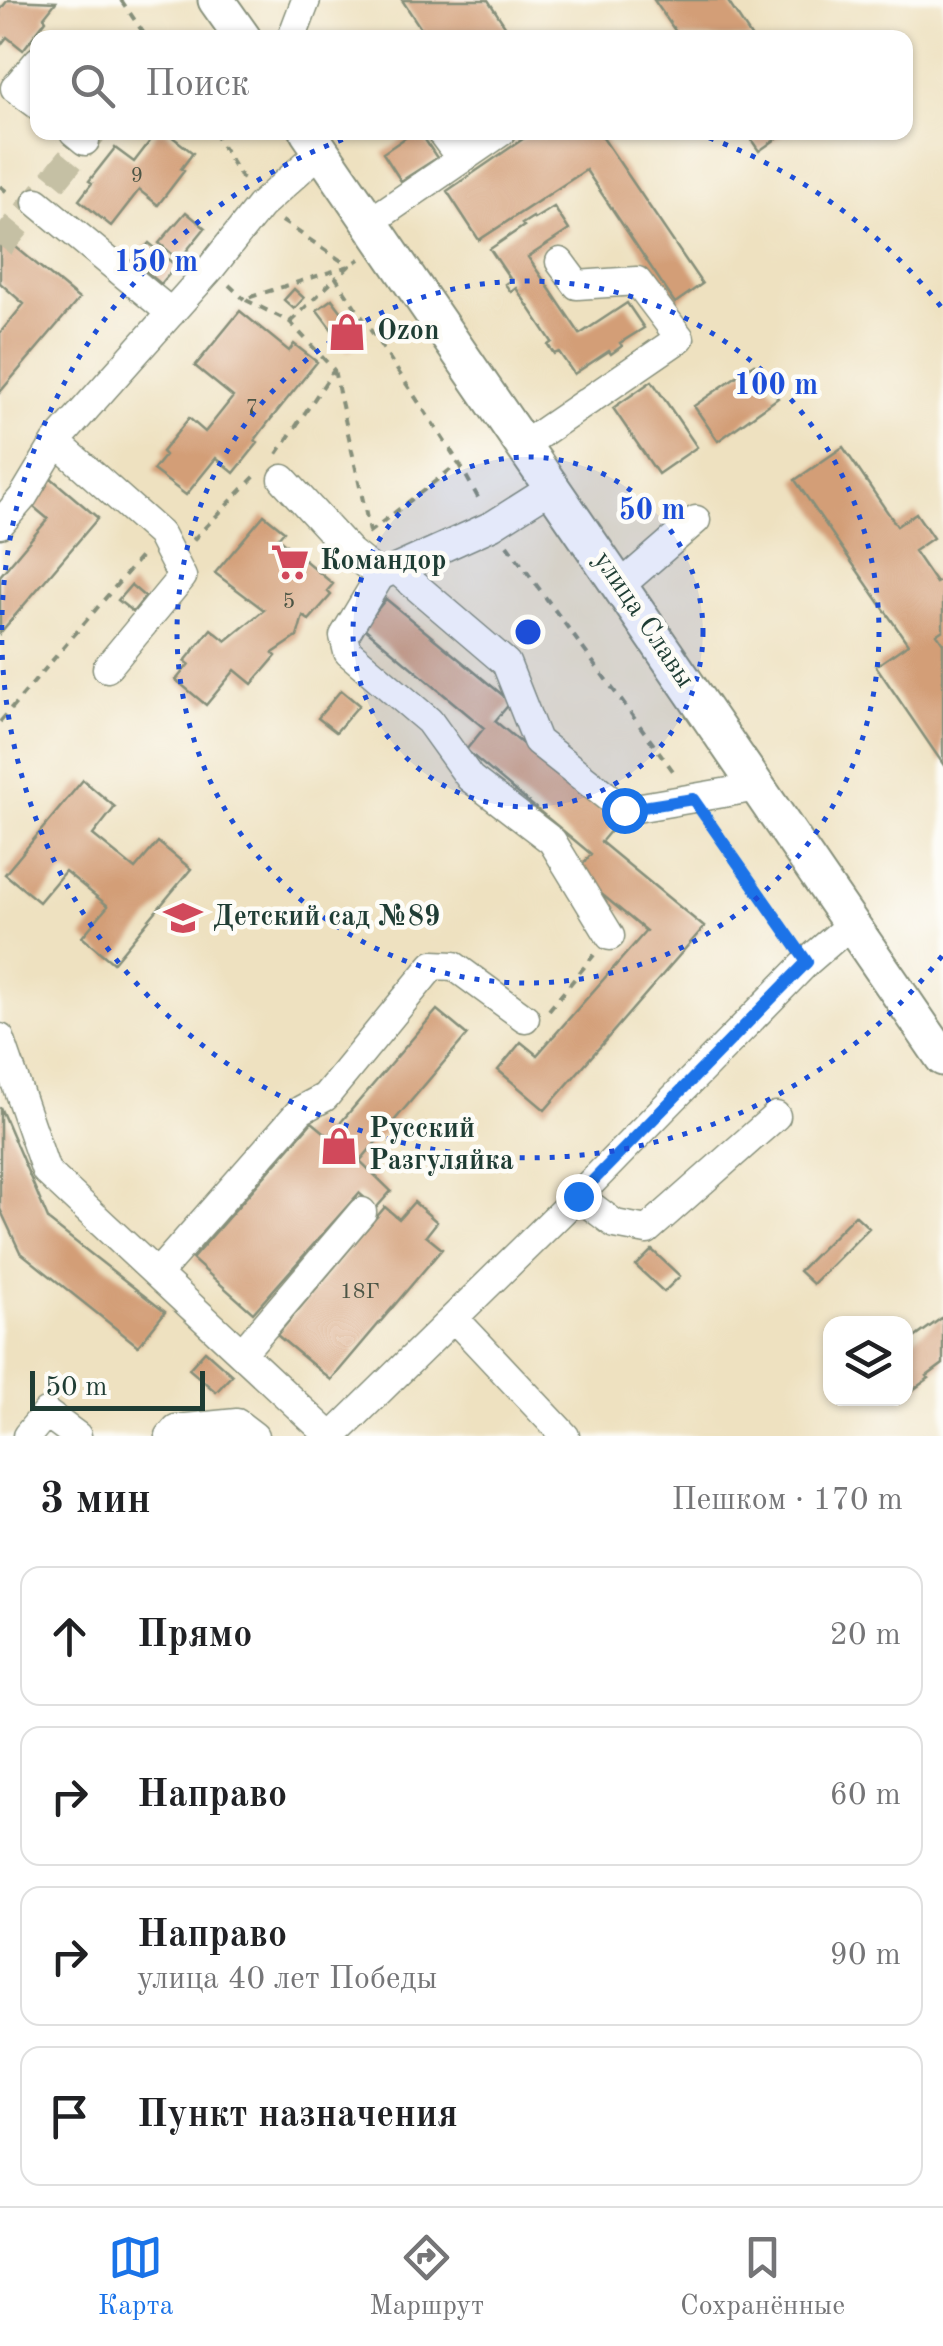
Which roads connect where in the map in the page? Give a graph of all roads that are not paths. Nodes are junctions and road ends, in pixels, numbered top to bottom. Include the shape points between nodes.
1 (216, 0) edge
2 (306, 0) edge
3 (237, 30) edge
4 (295, 30) edge
5 (30, 71) edge
6 (30, 99) edge
7 (447, 140) edge
8 (488, 140) edge
9 (315, 142) edge
10 (461, 159) junction
11 (25, 200) road end
12 (370, 222) junction
13 (560, 262) dead end
14 (171, 313) junction
15 (56, 442) junction
16 (524, 445) junction
17 (272, 469) road end
18 (553, 487) junction
19 (696, 520) dead end
20 (0, 524) edge
21 (388, 573) junction
22 (620, 586) junction
23 (107, 668) dead end
24 (758, 788) junction
25 (850, 924) junction
26 (610, 936) road end
27 (534, 1017) road end
28 (0, 1038) edge
29 (937, 1043) edge
30 (776, 1116) dead end
31 (578, 1196) junction
32 (362, 1212) dead end
33 (157, 1274) junction
34 (454, 1318) junction
35 (242, 1353) junction
36 (27, 1436) edge
37 (77, 1436) edge
38 (170, 1436) edge
39 (254, 1436) edge
40 (332, 1436) edge
41 (566, 1436) edge

1 - 3 main road
2 - 4 street
5 - 6 street via 16,88
7 - 10 street
8 - 10 street
9 - 12 main road, улица Славы
9 - 14 street
10 - 12 street
11 - 14 street
12 - 16 main road, улица Славы
13 - 16 street via 577,284 637,281 680,338
14 - 15 street
15 - 20 street
15 - 23 street via 160,534 182,577
16 - 18 main road, улица Славы
17 - 21 street via 350,552
18 - 21 street via 493,525
18 - 22 main road, улица Славы
19 - 22 street
21 - 24 street via 506,663 537,741 624,810
21 - 26 street via 344,636 348,652 429,721 470,778 552,841
22 - 24 main road, улица Славы
24 - 25 main road, улица Славы
25 - 29 main road, улица Славы
25 - 31 street
27 - 33 street via 454,966 433,965 325,1097 301,1110
28 - 33 street via 46,1171
30 - 31 street via 647,1230 615,1224
31 - 34 street
32 - 35 street
33 - 35 street
34 - 40 street
34 - 41 street
35 - 40 street
36 - 37 street via 46,1413
38 - 39 street via 176,1429 238,1423

